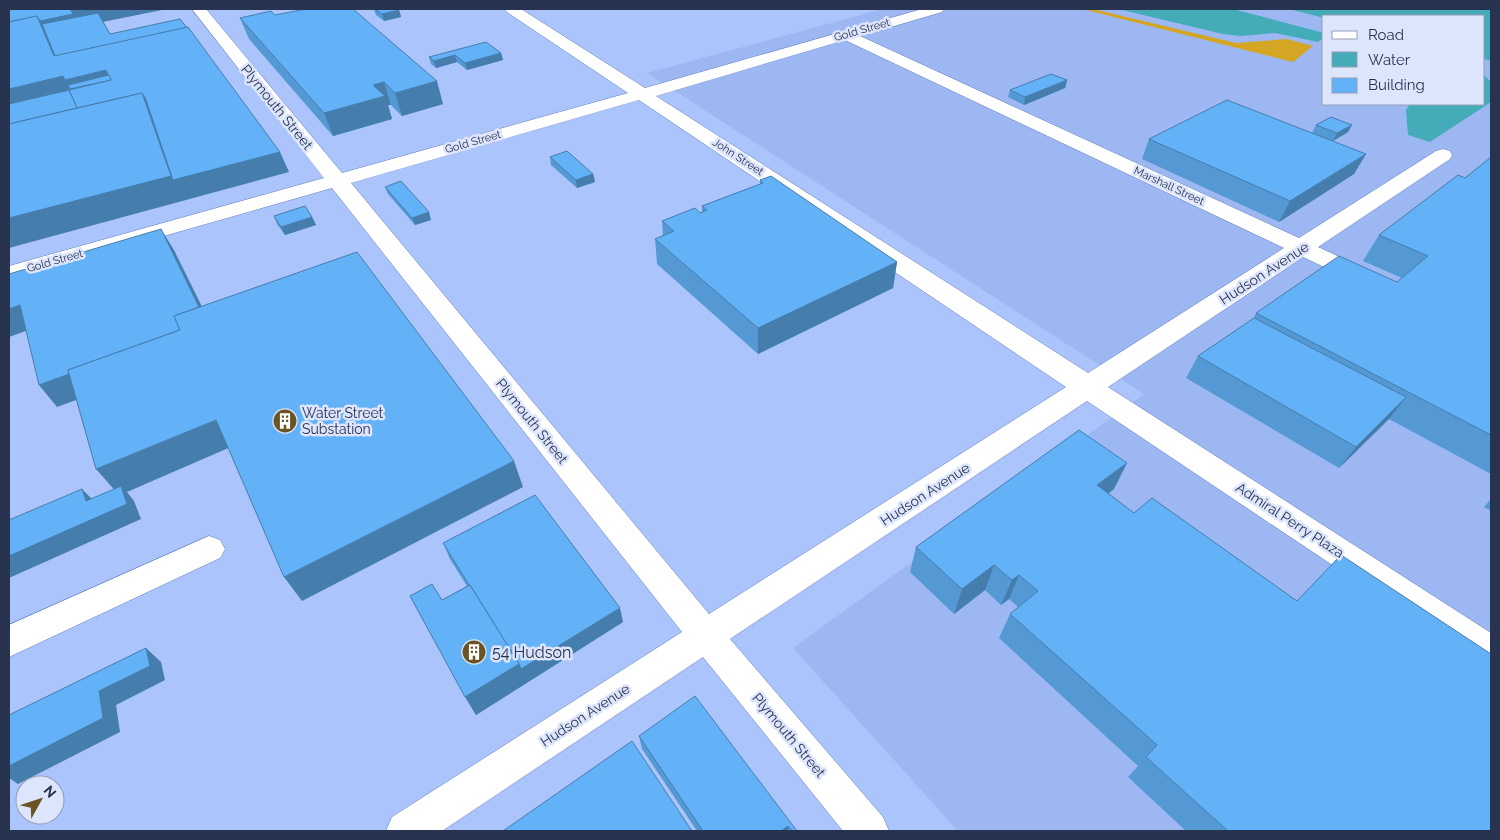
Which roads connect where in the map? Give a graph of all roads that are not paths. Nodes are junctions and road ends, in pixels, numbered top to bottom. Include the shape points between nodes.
1 (199, 9) edge
2 (512, 9) edge
3 (937, 9) edge
4 (846, 35) junction
5 (643, 94) junction
6 (1442, 155) dead end
7 (338, 180) junction
8 (1301, 248) junction
9 (9, 274) edge
10 (1383, 286) edge
11 (1089, 387) junction
12 (209, 549) dead end
13 (707, 636) junction
14 (9, 641) edge
15 (1491, 652) edge
16 (406, 831) edge
17 (869, 831) edge

1 - 7 street, Plymouth Street
2 - 5 street, John Street
3 - 4 street, Gold Street
4 - 5 street, Gold Street
4 - 8 street, Marshall Street
5 - 7 street, Gold Street
5 - 11 street, John Street
6 - 8 street, Hudson Avenue
7 - 9 street, Gold Street
7 - 13 street, Plymouth Street
8 - 10 street, Marshall Street
8 - 11 street, Hudson Avenue
11 - 13 street, Hudson Avenue
11 - 15 street, Admiral Perry Plaza
12 - 14 street
13 - 16 street, Hudson Avenue
13 - 17 street, Plymouth Street

